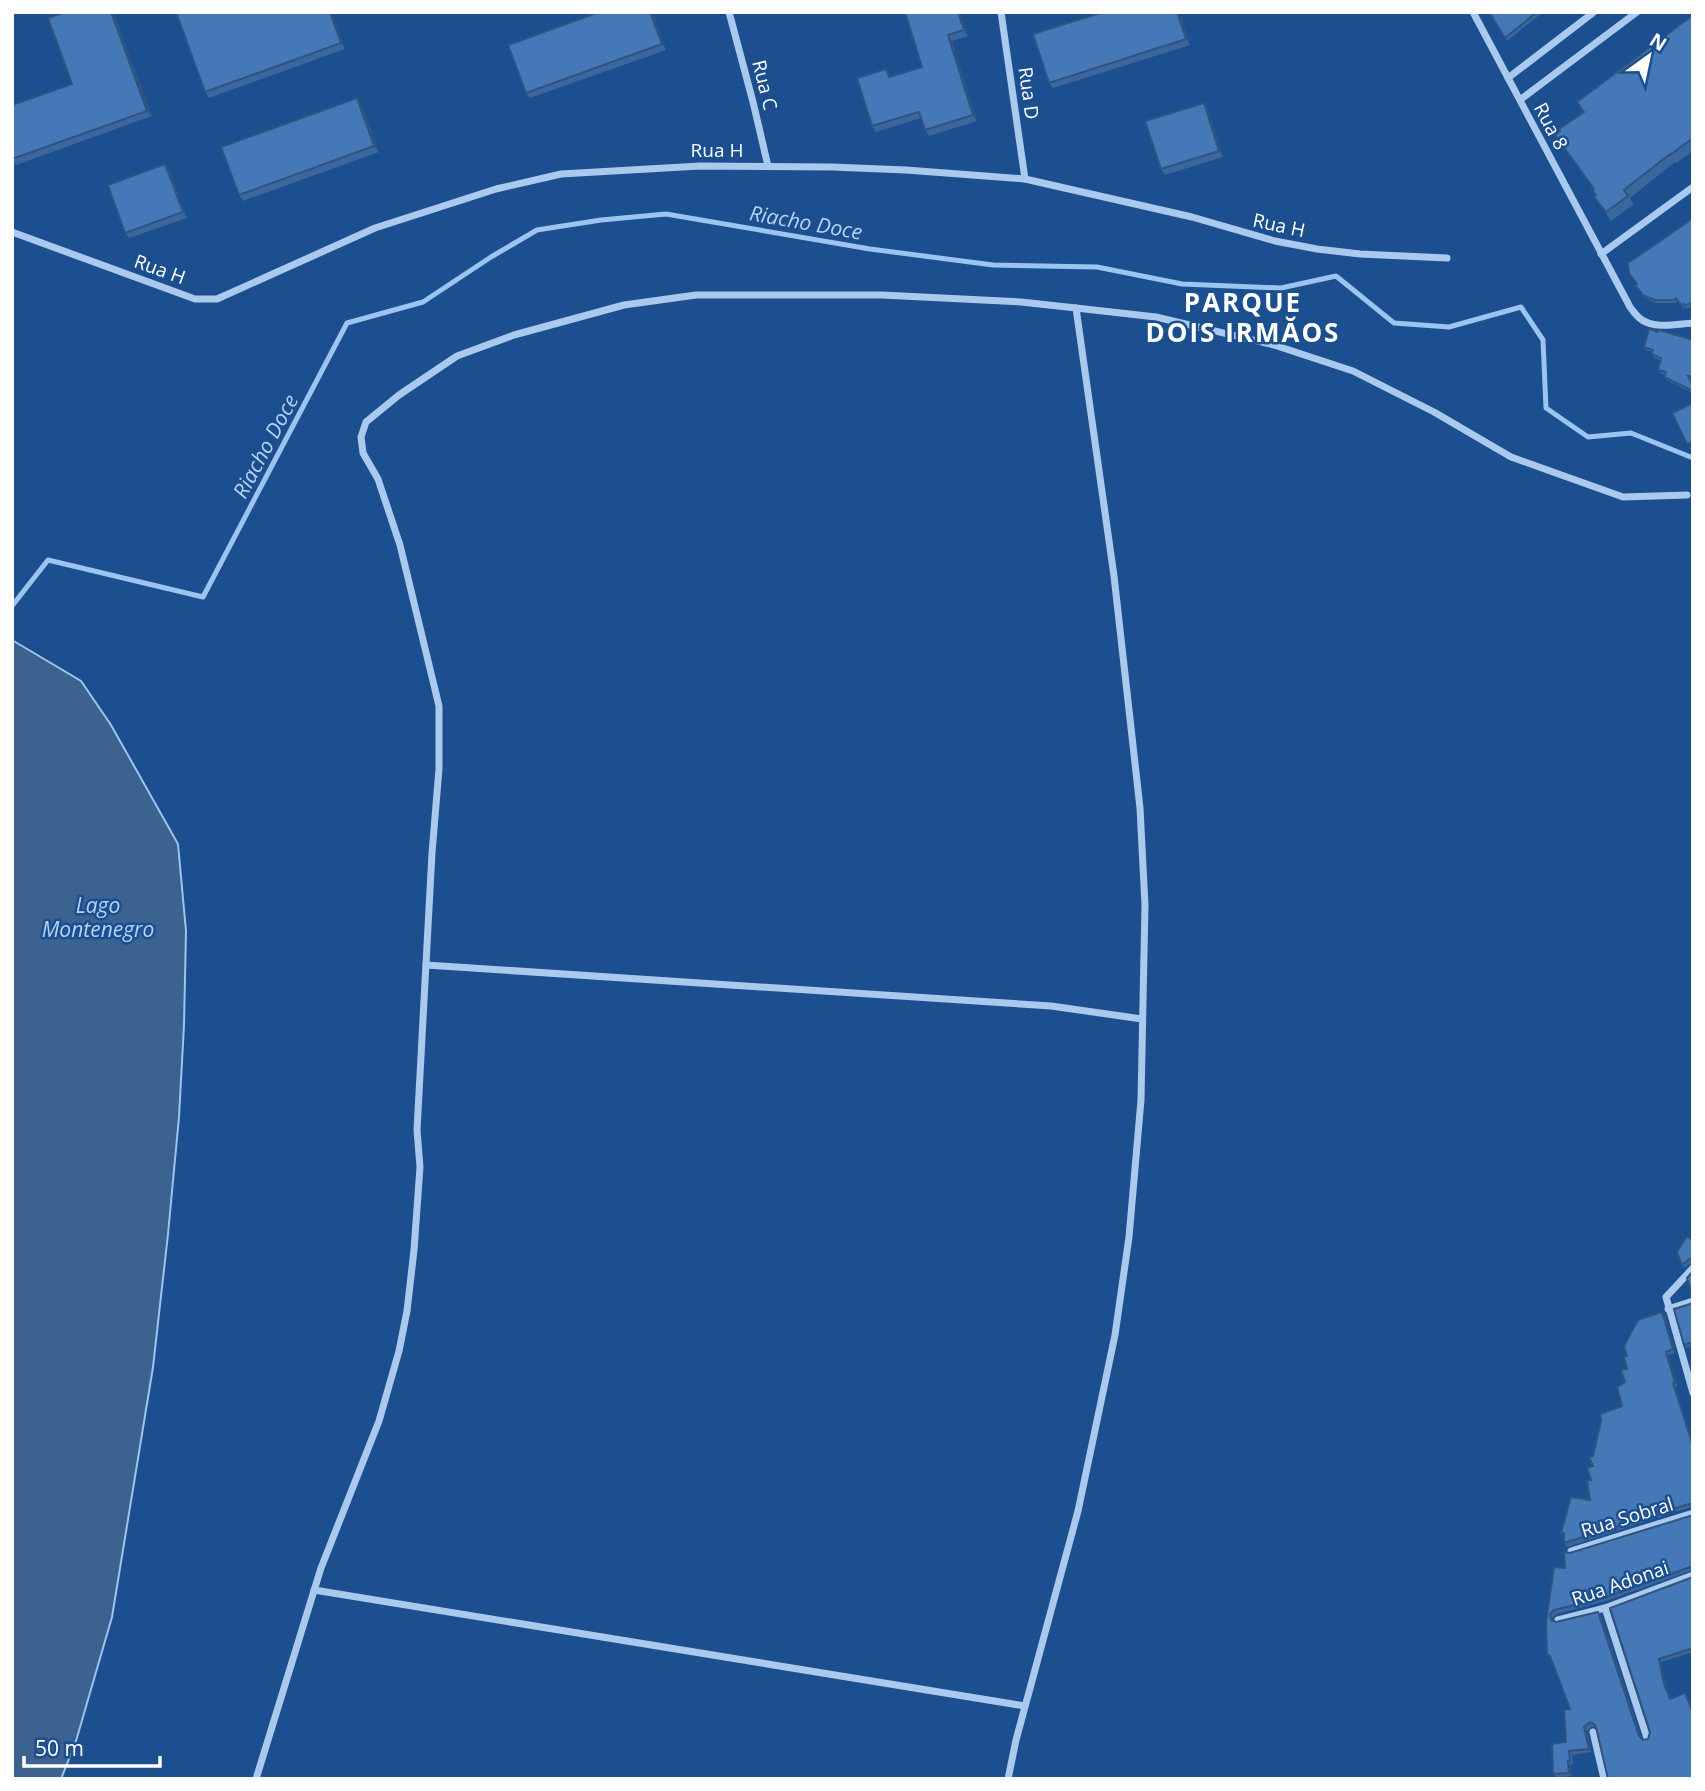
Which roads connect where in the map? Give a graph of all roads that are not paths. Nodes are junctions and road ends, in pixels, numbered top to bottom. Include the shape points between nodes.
1 (729, 12) edge
2 (1001, 12) edge
3 (1473, 12) edge
4 (1594, 12) edge
5 (1637, 12) edge
6 (1508, 78) junction
7 (1520, 100) junction
8 (768, 166) junction
9 (1025, 179) junction
10 (1693, 187) edge
11 (12, 232) edge
12 (1601, 254) junction
13 (1447, 258) dead end
14 (1076, 308) junction
15 (1693, 323) edge
16 (1687, 495) dead end
17 (426, 965) junction
18 (1142, 1019) junction
19 (1693, 1268) edge
20 (1693, 1301) edge
21 (1668, 1309) junction
22 (1690, 1375) edge
23 (1693, 1393) edge
24 (1693, 1513) edge
25 (1571, 1551) edge
26 (1693, 1575) edge
27 (314, 1590) junction
28 (1605, 1608) junction
29 (1558, 1620) edge
30 (1025, 1706) junction
31 (1593, 1732) edge
32 (1647, 1738) edge
33 (256, 1779) edge
34 (1008, 1779) edge
35 (1604, 1779) edge

1 - 8 street, Rua C
2 - 9 street, Rua D
3 - 6 street, Rua 8
4 - 6 street
5 - 7 street
6 - 7 street, Rua 8
7 - 12 street, Rua 8
8 - 9 street, Rua H
8 - 11 street, Rua H via 561,174 496,189 375,228 217,299 195,299
9 - 13 street, Rua H via 1317,249
10 - 12 street
12 - 15 street, Rua 8 via 1641,320 1662,325
14 - 16 street via 1156,317 1274,345 1353,371 1511,457 1623,497
14 - 17 street via 883,295 696,295 624,305 457,356 366,422 361,437 363,453 400,545 439,706
14 - 18 street via 1114,576 1140,808
17 - 18 street via 1037,1005
17 - 27 street via 417,1130 420,1167 407,1311 379,1421
18 - 30 street via 1141,1100 1115,1335 1078,1511
19 - 21 street via 1666,1297
20 - 21 street
21 - 22 street
22 - 23 street
24 - 25 street, Rua Sobral
26 - 28 street, Rua Adonai
27 - 30 street
27 - 33 street
28 - 29 street, Rua Adonai
28 - 32 street
30 - 34 street
31 - 35 street

